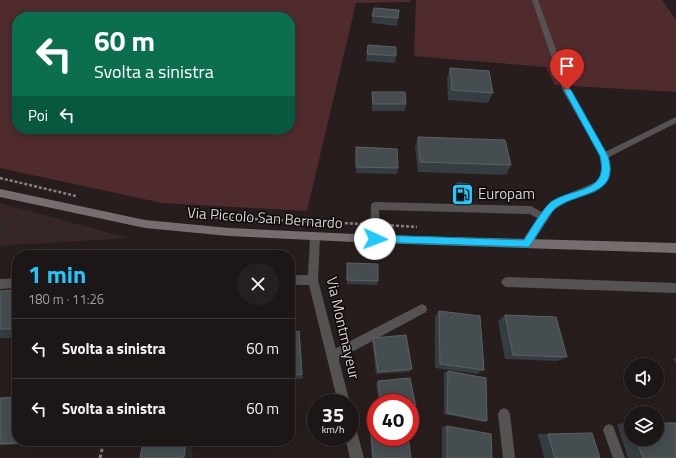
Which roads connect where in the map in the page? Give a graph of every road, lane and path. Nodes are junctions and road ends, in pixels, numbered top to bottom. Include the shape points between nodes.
1 (535, 0) edge
2 (676, 120) edge
3 (604, 156) junction
4 (0, 178) edge
5 (0, 193) edge
6 (83, 197) dead end
7 (204, 217) dead end
8 (544, 218) junction
9 (375, 225) junction
10 (423, 227) dead end
11 (315, 237) junction
12 (375, 239) junction
13 (526, 244) junction
14 (676, 248) edge
15 (295, 280) edge
16 (313, 280) junction
17 (506, 282) dead end
18 (12, 283) edge
19 (0, 284) edge
20 (676, 288) edge
21 (422, 309) dead end
22 (333, 356) junction
23 (342, 394) edge
24 (504, 414) dead end
25 (609, 430) dead end
26 (103, 446) edge
27 (354, 446) edge
28 (100, 458) edge
29 (357, 458) edge
30 (509, 458) edge
31 (618, 458) edge

1 - 3 street via 567,90
2 - 3 lane
3 - 8 street via 607,167 605,179 598,186 553,205
4 - 6 path
5 - 11 street, Via Piccolo San Bernardo via 145,224
7 - 9 path
8 - 9 lane via 531,210 375,206
8 - 13 street
9 - 10 path
9 - 12 lane
11 - 12 street, Via Piccolo San Bernardo
11 - 16 street, Via Montmayeur
12 - 13 street, Via Piccolo San Bernardo
13 - 14 street, Via Piccolo San Bernardo
15 - 16 street
16 - 22 street, Via Montmayeur
17 - 20 lane
18 - 19 street
21 - 22 lane
22 - 23 street, Via Montmayeur
24 - 30 lane
25 - 31 lane
26 - 28 path
27 - 29 street

